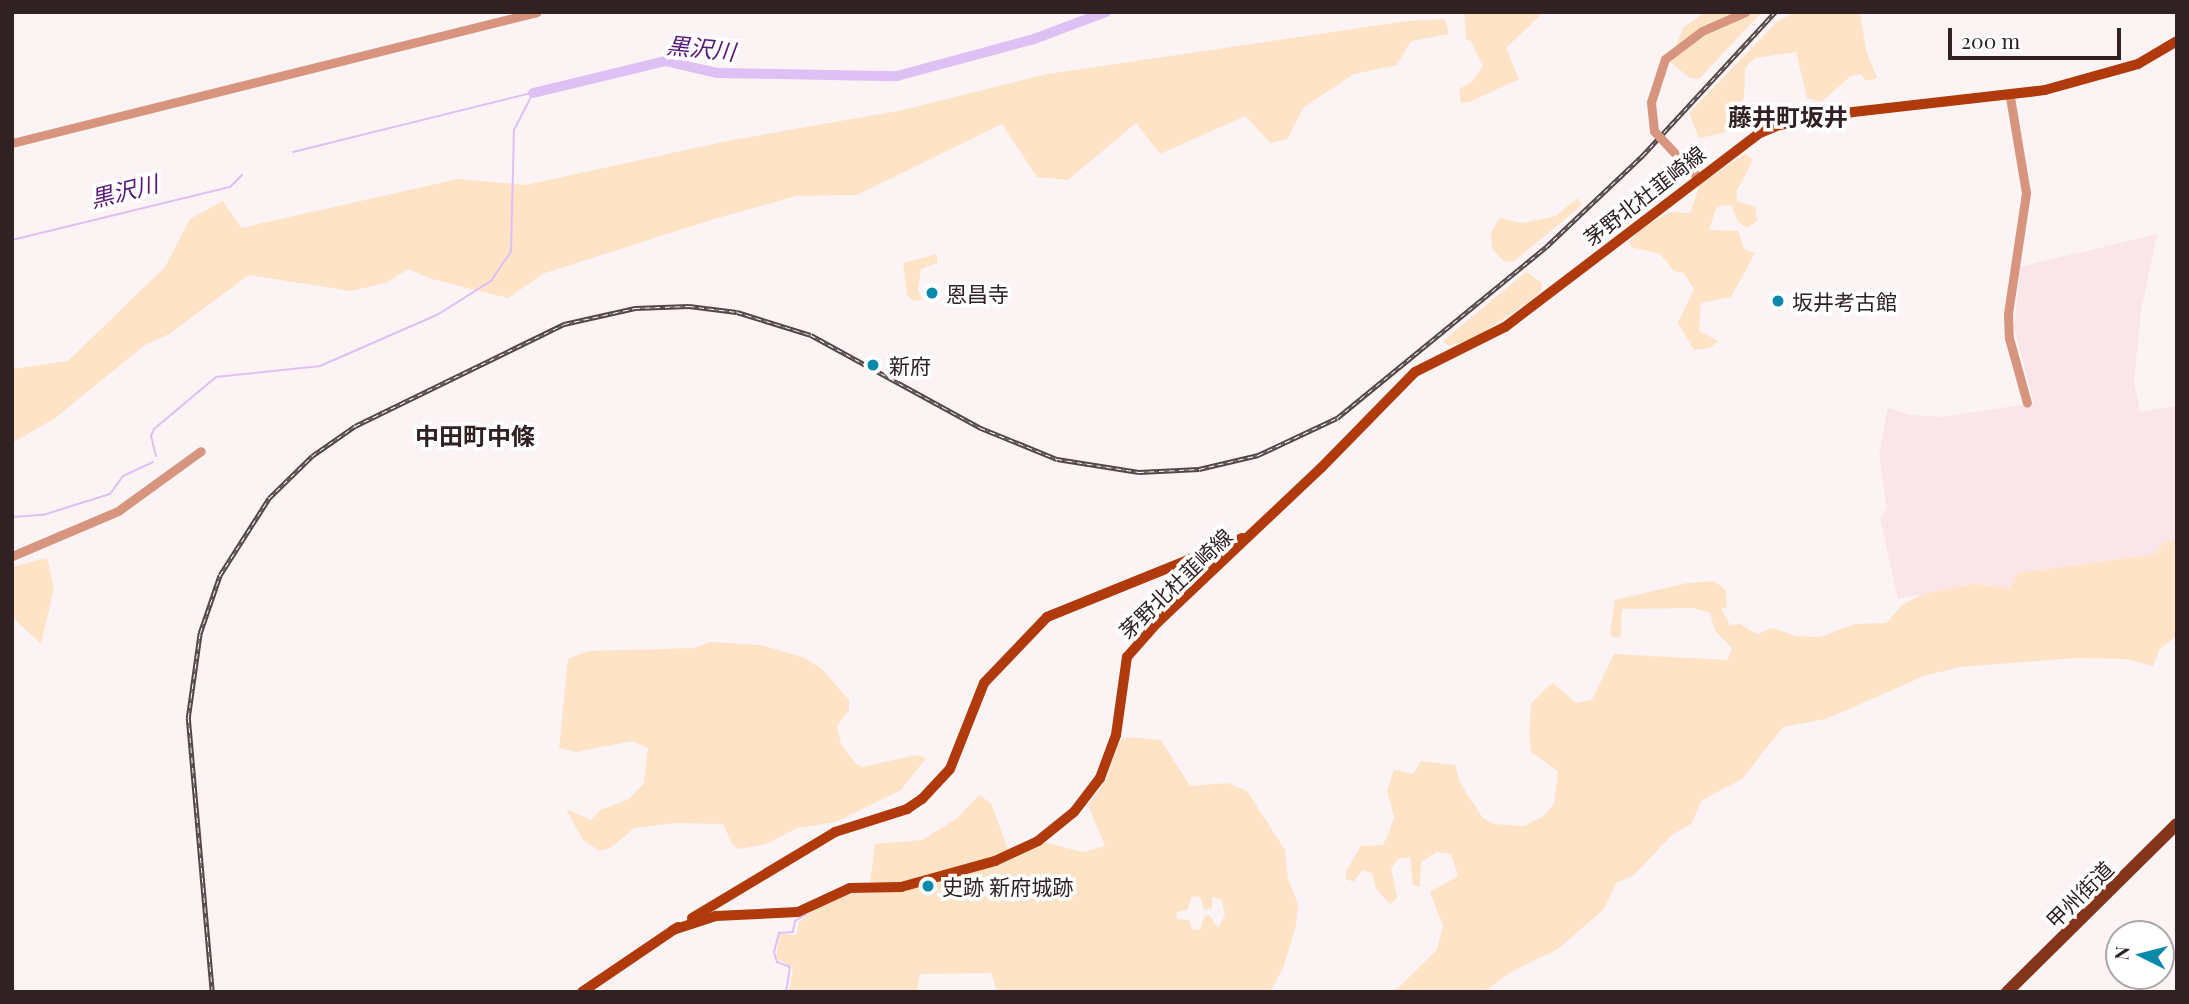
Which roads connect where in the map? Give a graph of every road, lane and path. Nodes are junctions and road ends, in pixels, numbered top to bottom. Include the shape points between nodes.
1 (537, 12) edge
2 (1745, 12) edge
3 (2177, 41) edge
4 (2010, 97) junction
5 (12, 143) edge
6 (1698, 177) junction
7 (2027, 403) dead end
8 (201, 451) dead end
9 (1255, 532) junction
10 (12, 555) edge
11 (2177, 824) edge
12 (673, 930) junction
13 (582, 992) edge
14 (2007, 992) edge

1 - 5 street
2 - 6 street, bridge via 1702,31 1665,59 1651,102 1654,131
3 - 4 main road, 茅野北杜韮崎線 via 2138,64
4 - 6 main road, 茅野北杜韮崎線 via 1867,110 1779,125 1758,134
4 - 7 street via 2026,193 2008,314 2009,338
6 - 9 main road, 茅野北杜韮崎線 via 1505,327 1415,372
8 - 10 street via 118,511
9 - 12 main road, 茅野北杜韮崎線 via 1048,617 984,683 950,769 922,799 907,810 835,832
9 - 12 main road, 茅野北杜韮崎線 via 1130,651 1107,763 1084,801 1038,841 995,861 901,887 850,888 797,912 716,916
11 - 14 highway, 甲州街道
12 - 13 main road, 茅野北杜韮崎線

